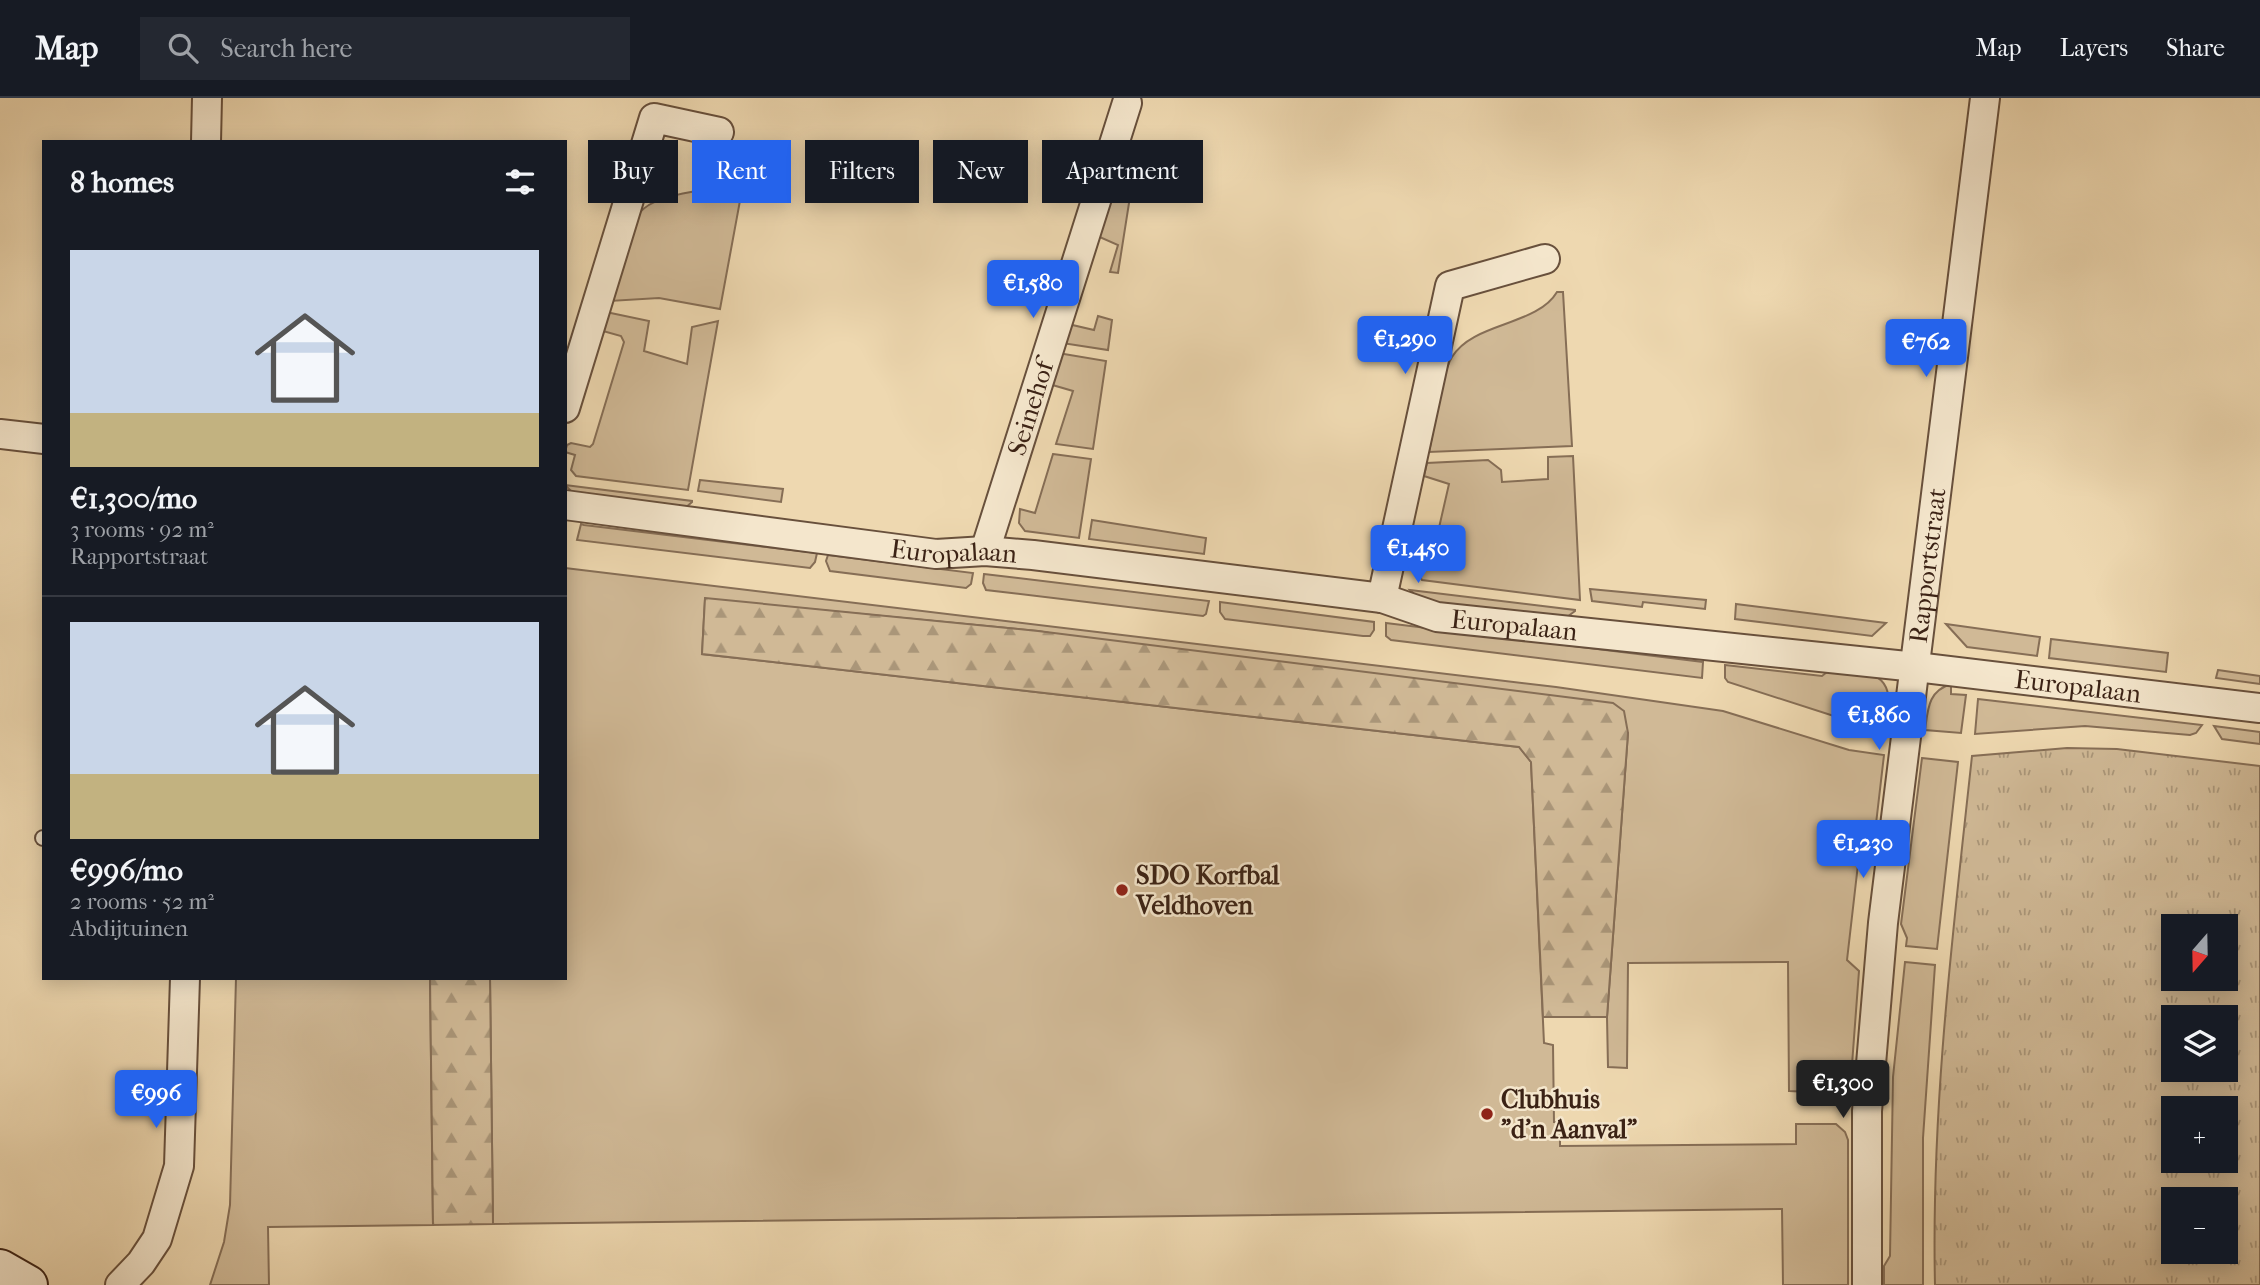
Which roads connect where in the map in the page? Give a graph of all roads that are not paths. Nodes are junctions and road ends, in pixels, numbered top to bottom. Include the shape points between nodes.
1 (207, 98) edge
2 (1985, 98) edge
3 (1127, 103) dead end
4 (719, 132) dead end
5 (205, 140) edge
6 (1545, 259) dead end
7 (567, 401) edge
8 (0, 434) edge
9 (42, 439) edge
10 (567, 505) edge
11 (985, 551) junction
12 (1382, 598) junction
13 (1916, 667) junction
14 (2260, 708) edge
15 (186, 980) edge
16 (0, 1269) edge
17 (28, 1285) edge
18 (120, 1285) edge
19 (1867, 1285) edge

1 - 5 street
2 - 13 street, Rapportstraat
3 - 11 street, Seinehof
4 - 7 street via 654,118
6 - 12 street via 1450,286
8 - 9 street
10 - 11 street, Europalaan via 936,554
11 - 12 street, Europalaan
12 - 13 street, Europalaan via 1437,617
13 - 14 street, Europalaan
13 - 19 street, Rapportstraat via 1883,923 1869,1084
15 - 18 street via 179,1167 157,1239
16 - 17 street

